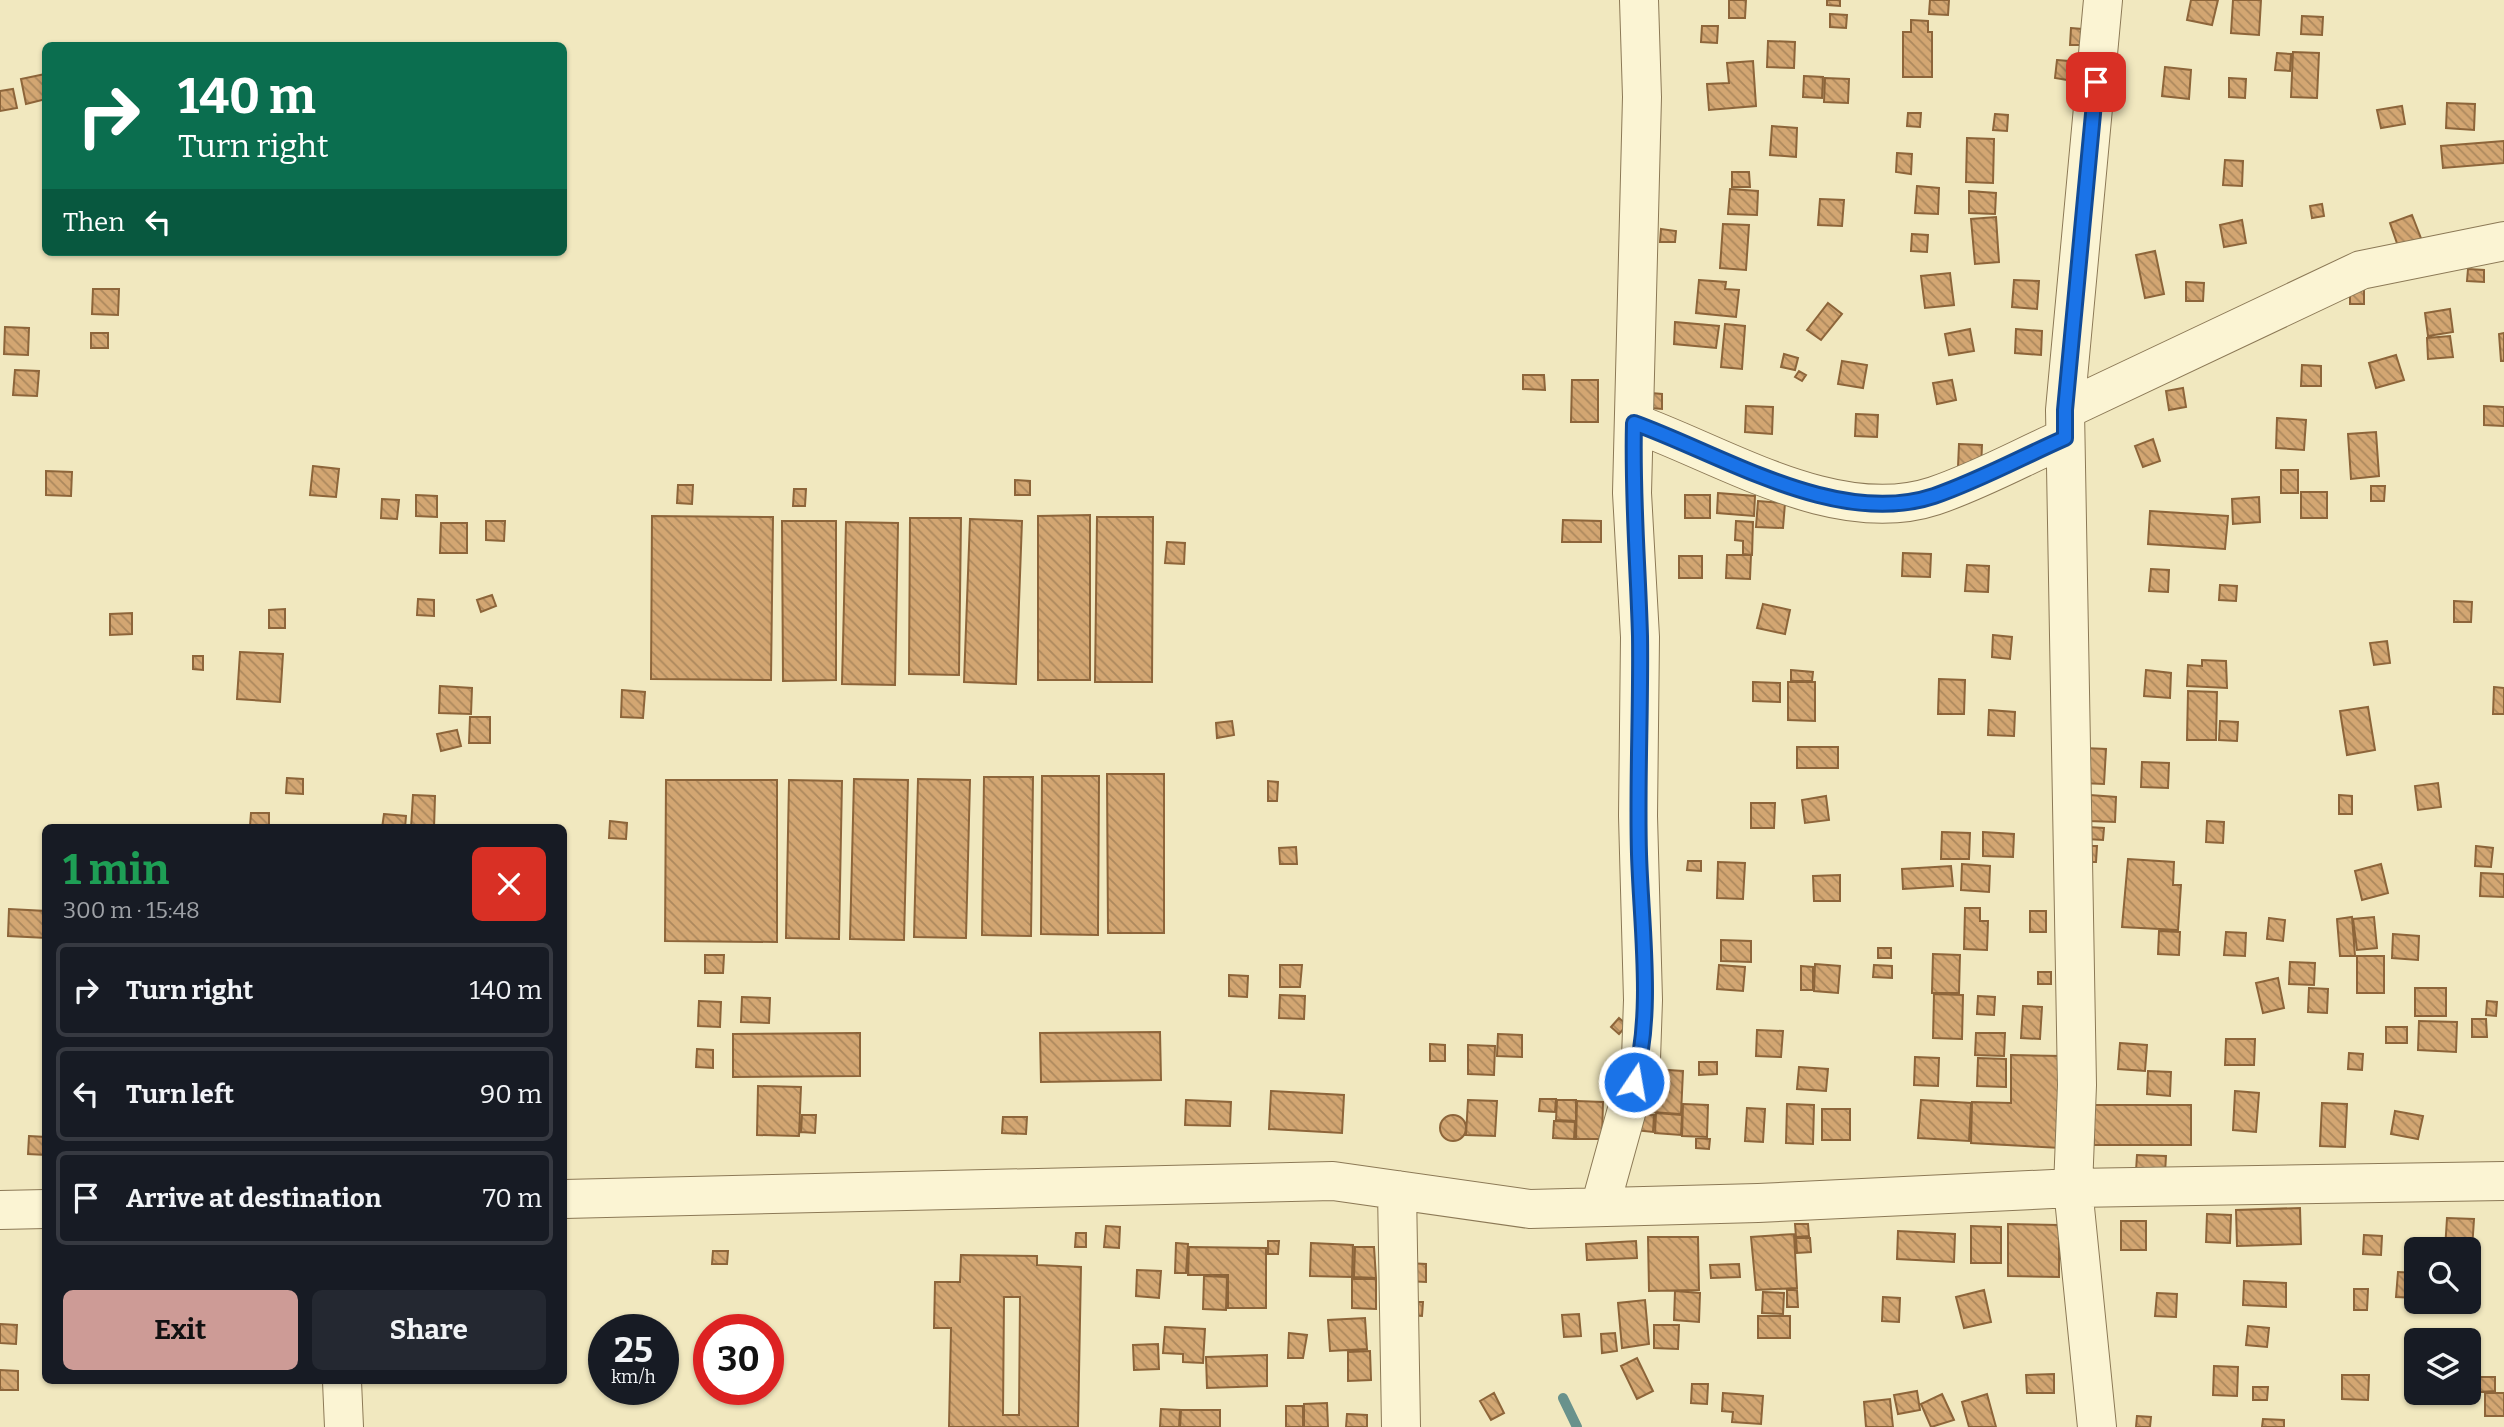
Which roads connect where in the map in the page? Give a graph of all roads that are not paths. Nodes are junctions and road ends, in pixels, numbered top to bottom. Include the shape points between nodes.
1 (1639, 0) edge
2 (2103, 0) edge
3 (2504, 242) edge
4 (1634, 423) junction
5 (2065, 424) junction
6 (2504, 1181) edge
7 (2073, 1188) junction
8 (1396, 1190) junction
9 (567, 1199) edge
10 (1600, 1207) junction
11 (42, 1209) edge
12 (0, 1210) edge
13 (342, 1384) edge
14 (344, 1427) edge
15 (1401, 1427) edge
16 (2097, 1427) edge

1 - 4 street via 1642,97
2 - 5 street
3 - 5 street via 2361,270
4 - 5 street via 1819,495 1864,503 1932,496
4 - 10 street via 1632,493 1640,637 1641,1059
5 - 7 street via 2077,1085
6 - 7 street
7 - 10 street
7 - 16 street
8 - 9 street via 1333,1181
8 - 10 street via 1530,1209
8 - 15 street
11 - 12 street
13 - 14 street

